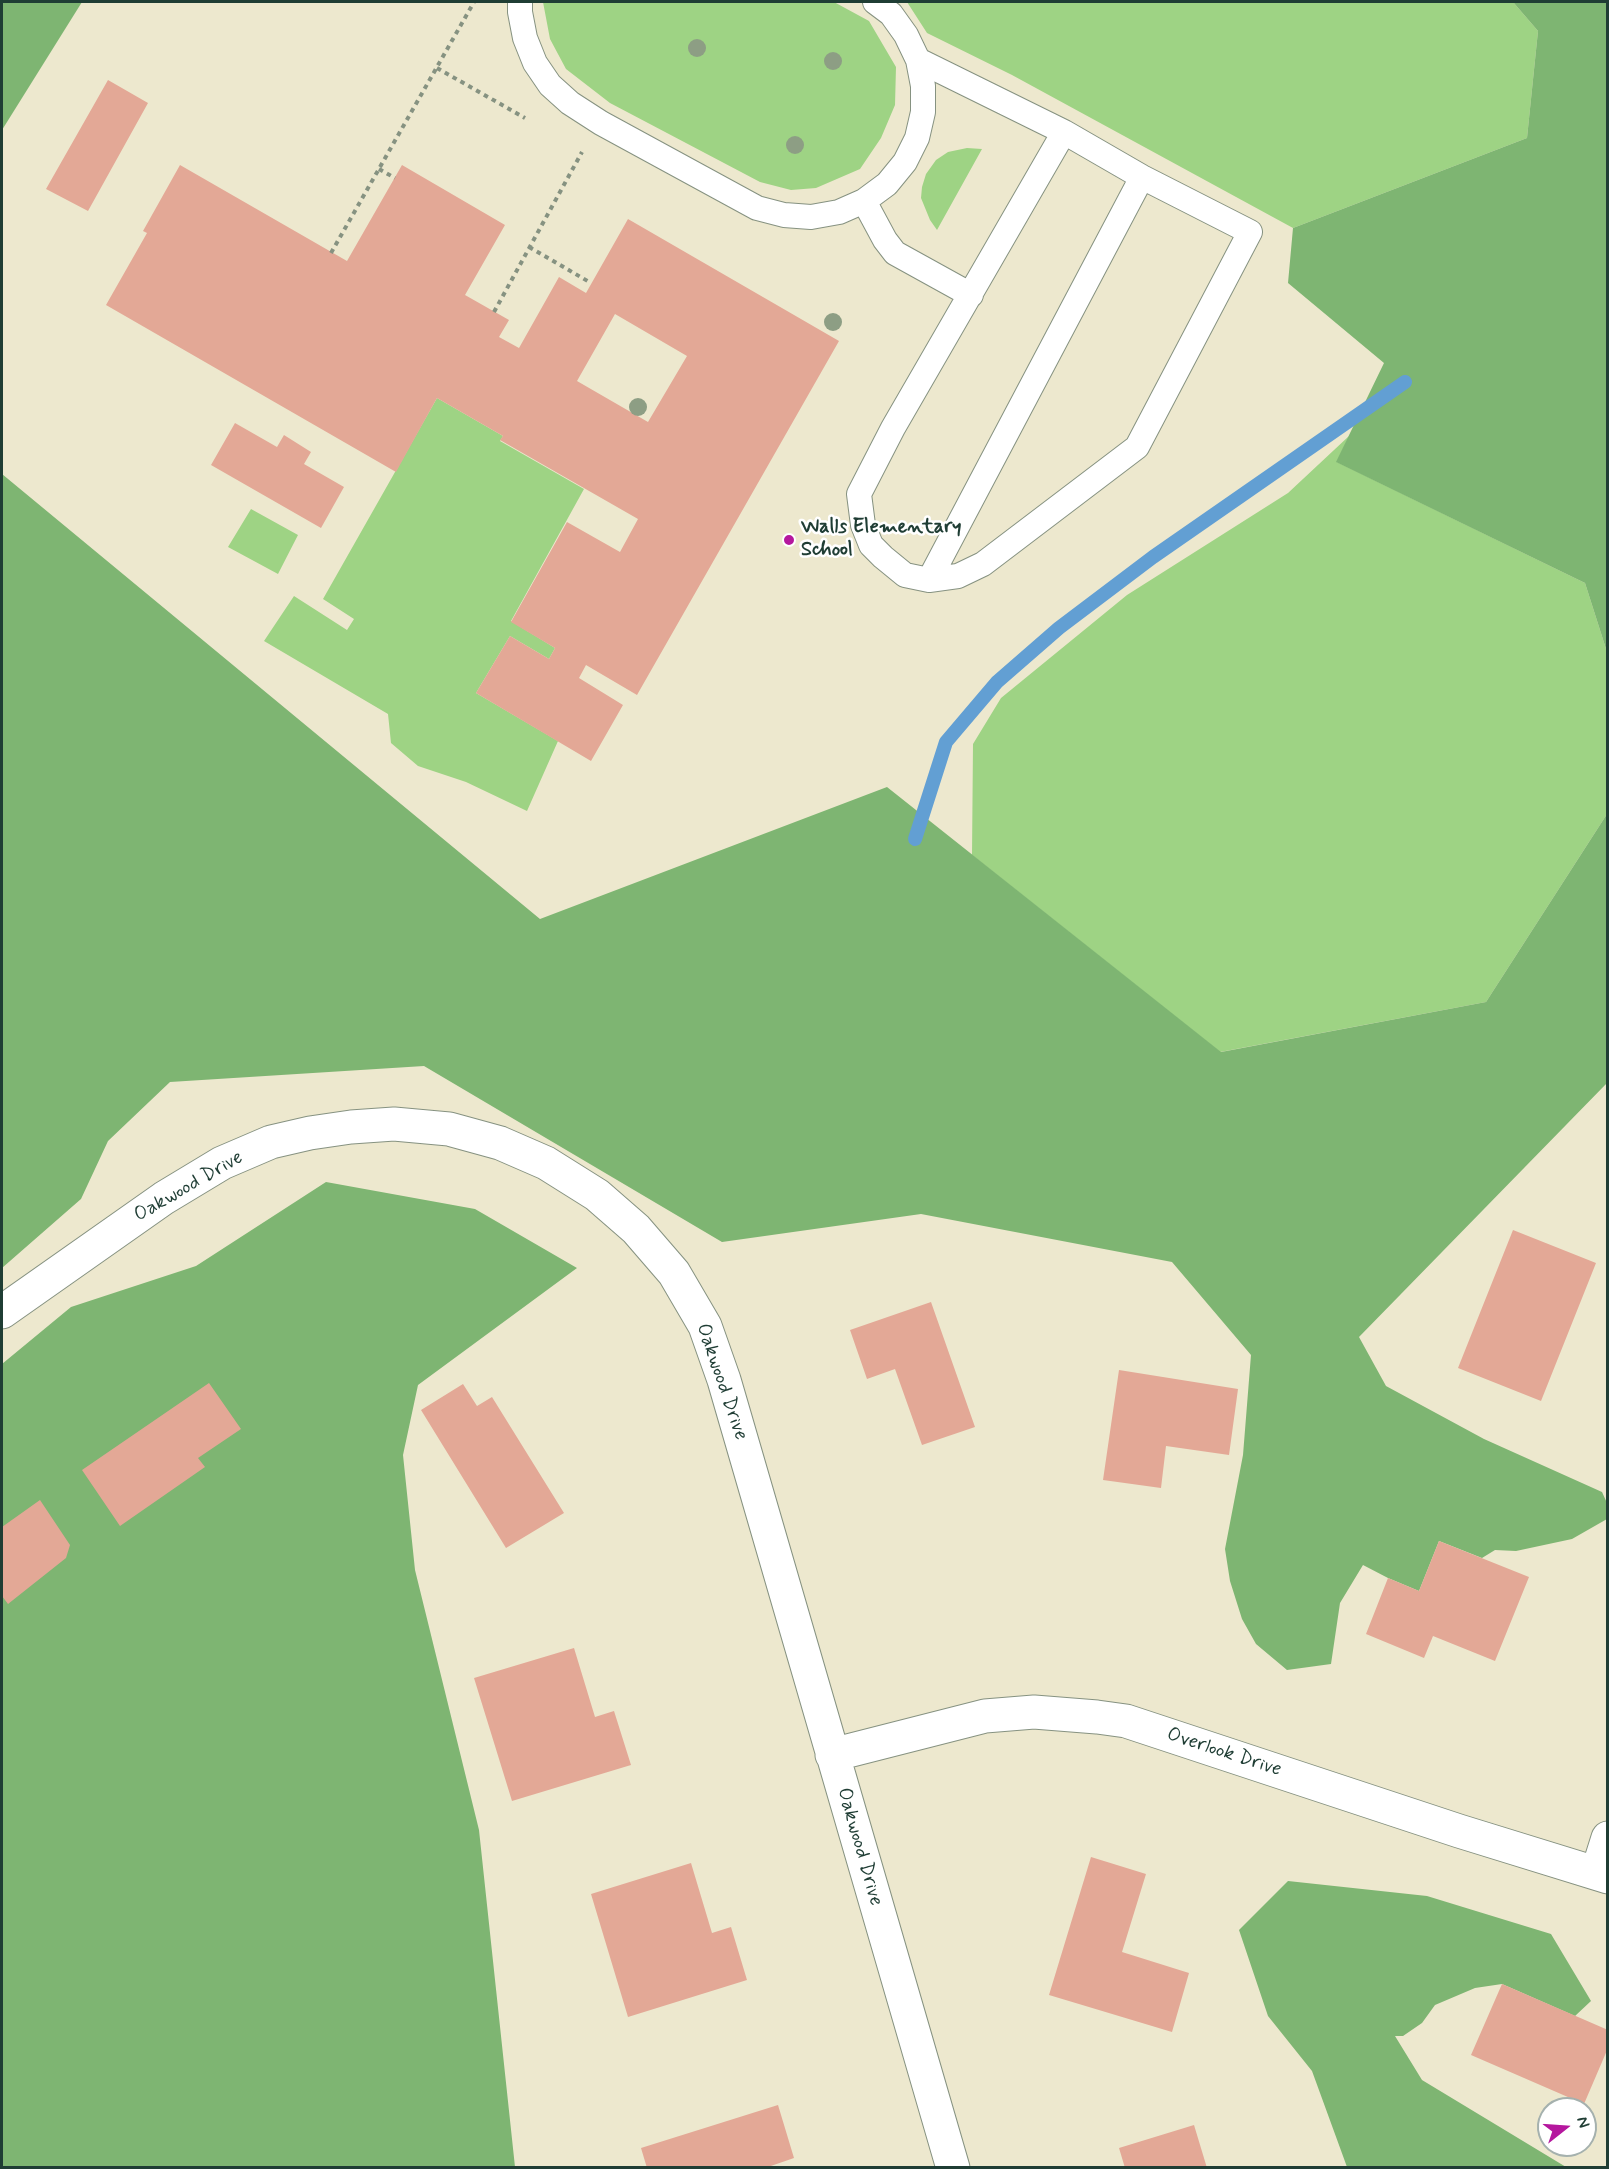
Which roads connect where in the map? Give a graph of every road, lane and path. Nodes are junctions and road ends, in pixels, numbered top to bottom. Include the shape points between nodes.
1 (474, 2) edge
2 (520, 2) edge
3 (875, 2) edge
4 (918, 60) junction
5 (437, 68) junction
6 (525, 118) dead end
7 (1064, 132) junction
8 (582, 152) dead end
9 (379, 169) junction
10 (1142, 177) junction
11 (394, 178) dead end
12 (864, 201) junction
13 (529, 247) junction
14 (331, 253) dead end
15 (591, 283) dead end
16 (971, 295) junction
17 (494, 312) dead end
18 (929, 580) junction
19 (2, 1312) edge
20 (832, 1755) junction
21 (1608, 1838) edge
22 (1602, 1875) edge
23 (952, 2168) edge

1 - 5 path
2 - 12 lane via 525,38 550,85 601,123 757,208 811,217 839,212
3 - 4 lane via 891,14
4 - 7 lane
4 - 12 lane via 923,112 916,138 887,184
5 - 6 path
5 - 9 path
7 - 10 lane
7 - 16 lane
8 - 13 path
9 - 11 path
9 - 14 path
10 - 18 lane
10 - 18 lane via 1250,232 1148,427 1137,447 983,564 958,576
12 - 16 lane via 894,253
13 - 15 path
13 - 17 path
16 - 18 lane via 859,494 863,525 871,544 904,575
19 - 20 street, Oakwood Drive via 164,1198 222,1163 271,1142 310,1133 394,1124 449,1129 500,1143 546,1163 597,1195 636,1228 674,1273 705,1326
20 - 22 street, Overlook Drive via 985,1716 1034,1712 1126,1721
20 - 23 street, Oakwood Drive
21 - 22 street

